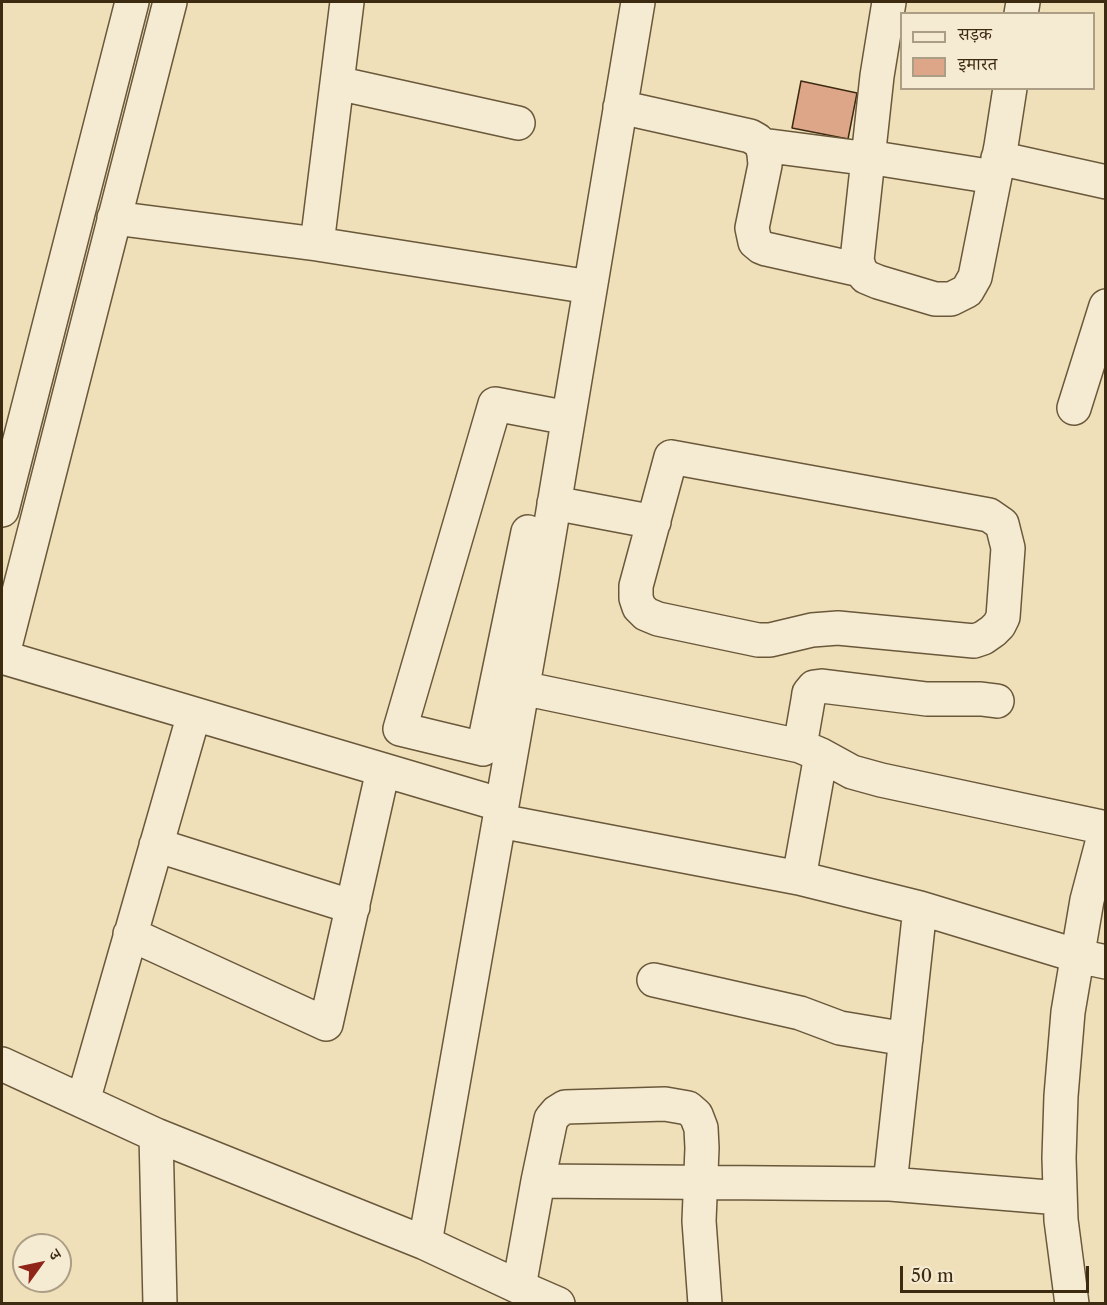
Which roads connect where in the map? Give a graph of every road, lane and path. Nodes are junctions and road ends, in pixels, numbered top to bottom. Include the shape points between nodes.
1 (132, 2) edge
2 (170, 2) edge
3 (347, 2) edge
4 (636, 2) edge
5 (889, 2) edge
6 (337, 83) junction
7 (1010, 90) edge
8 (620, 107) junction
9 (518, 123) dead end
10 (762, 146) junction
11 (868, 157) junction
12 (996, 168) junction
13 (1106, 182) edge
14 (114, 218) junction
15 (317, 244) junction
16 (860, 270) junction
17 (590, 287) junction
18 (1106, 306) edge
19 (1074, 408) dead end
20 (560, 417) junction
21 (554, 503) junction
22 (2, 510) edge
23 (654, 522) junction
24 (530, 580) junction
25 (2, 658) edge
26 (522, 688) junction
27 (997, 701) dead end
28 (194, 714) junction
29 (810, 751) junction
30 (383, 770) junction
31 (501, 813) junction
32 (1106, 828) edge
33 (156, 845) junction
34 (799, 878) junction
35 (353, 907) junction
36 (920, 908) junction
37 (130, 934) junction
38 (1092, 959) edge
39 (654, 980) dead end
40 (906, 1039) junction
41 (2, 1064) edge
42 (83, 1101) junction
43 (156, 1135) junction
44 (538, 1181) junction
45 (701, 1182) junction
46 (890, 1184) junction
47 (1060, 1198) junction
48 (425, 1243) junction
49 (519, 1287) junction
50 (160, 1304) edge
51 (558, 1304) edge
52 (705, 1304) edge
53 (1072, 1304) edge

1 - 22 street
2 - 14 street
3 - 6 street
4 - 8 street
5 - 11 street
6 - 9 street
6 - 15 street
7 - 12 street
8 - 10 street via 750,136
8 - 17 street
10 - 11 street
10 - 16 street via 765,165 752,228 755,242 766,249
11 - 12 street
11 - 16 street via 857,260
12 - 13 street
12 - 16 street via 975,277 967,291 951,299 935,299 878,282
14 - 15 street
14 - 25 street
15 - 17 street
17 - 20 street
18 - 19 street
20 - 21 street
20 - 24 street
20 - 24 street via 495,404 400,729 483,749
21 - 23 street
21 - 24 street
23 - 23 street via 671,457 989,514 1002,524 1008,548 1003,617 993,631 974,641 838,628 758,640 658,619 646,614 636,598
24 - 26 street
25 - 28 street
26 - 29 street
26 - 31 street
27 - 29 street via 927,699 814,687 807,700
28 - 30 street
28 - 33 street
29 - 32 street via 852,772 881,780
29 - 34 street
30 - 31 street
30 - 35 street
31 - 34 street
31 - 48 street
32 - 38 street via 1087,900
33 - 35 street
33 - 37 street
34 - 36 street
35 - 37 street via 326,1024
36 - 38 street
36 - 40 street
37 - 42 street
38 - 47 street via 1068,1012 1061,1096
39 - 40 street via 800,1013 840,1028
40 - 46 street
41 - 42 street
42 - 43 street
43 - 48 street
43 - 50 street
44 - 45 street
44 - 45 street via 551,1119 565,1107 665,1104 688,1108 696,1115 701,1128
44 - 49 street
45 - 46 street
45 - 52 street via 699,1221
46 - 47 street
47 - 53 street
48 - 49 street
49 - 51 street

